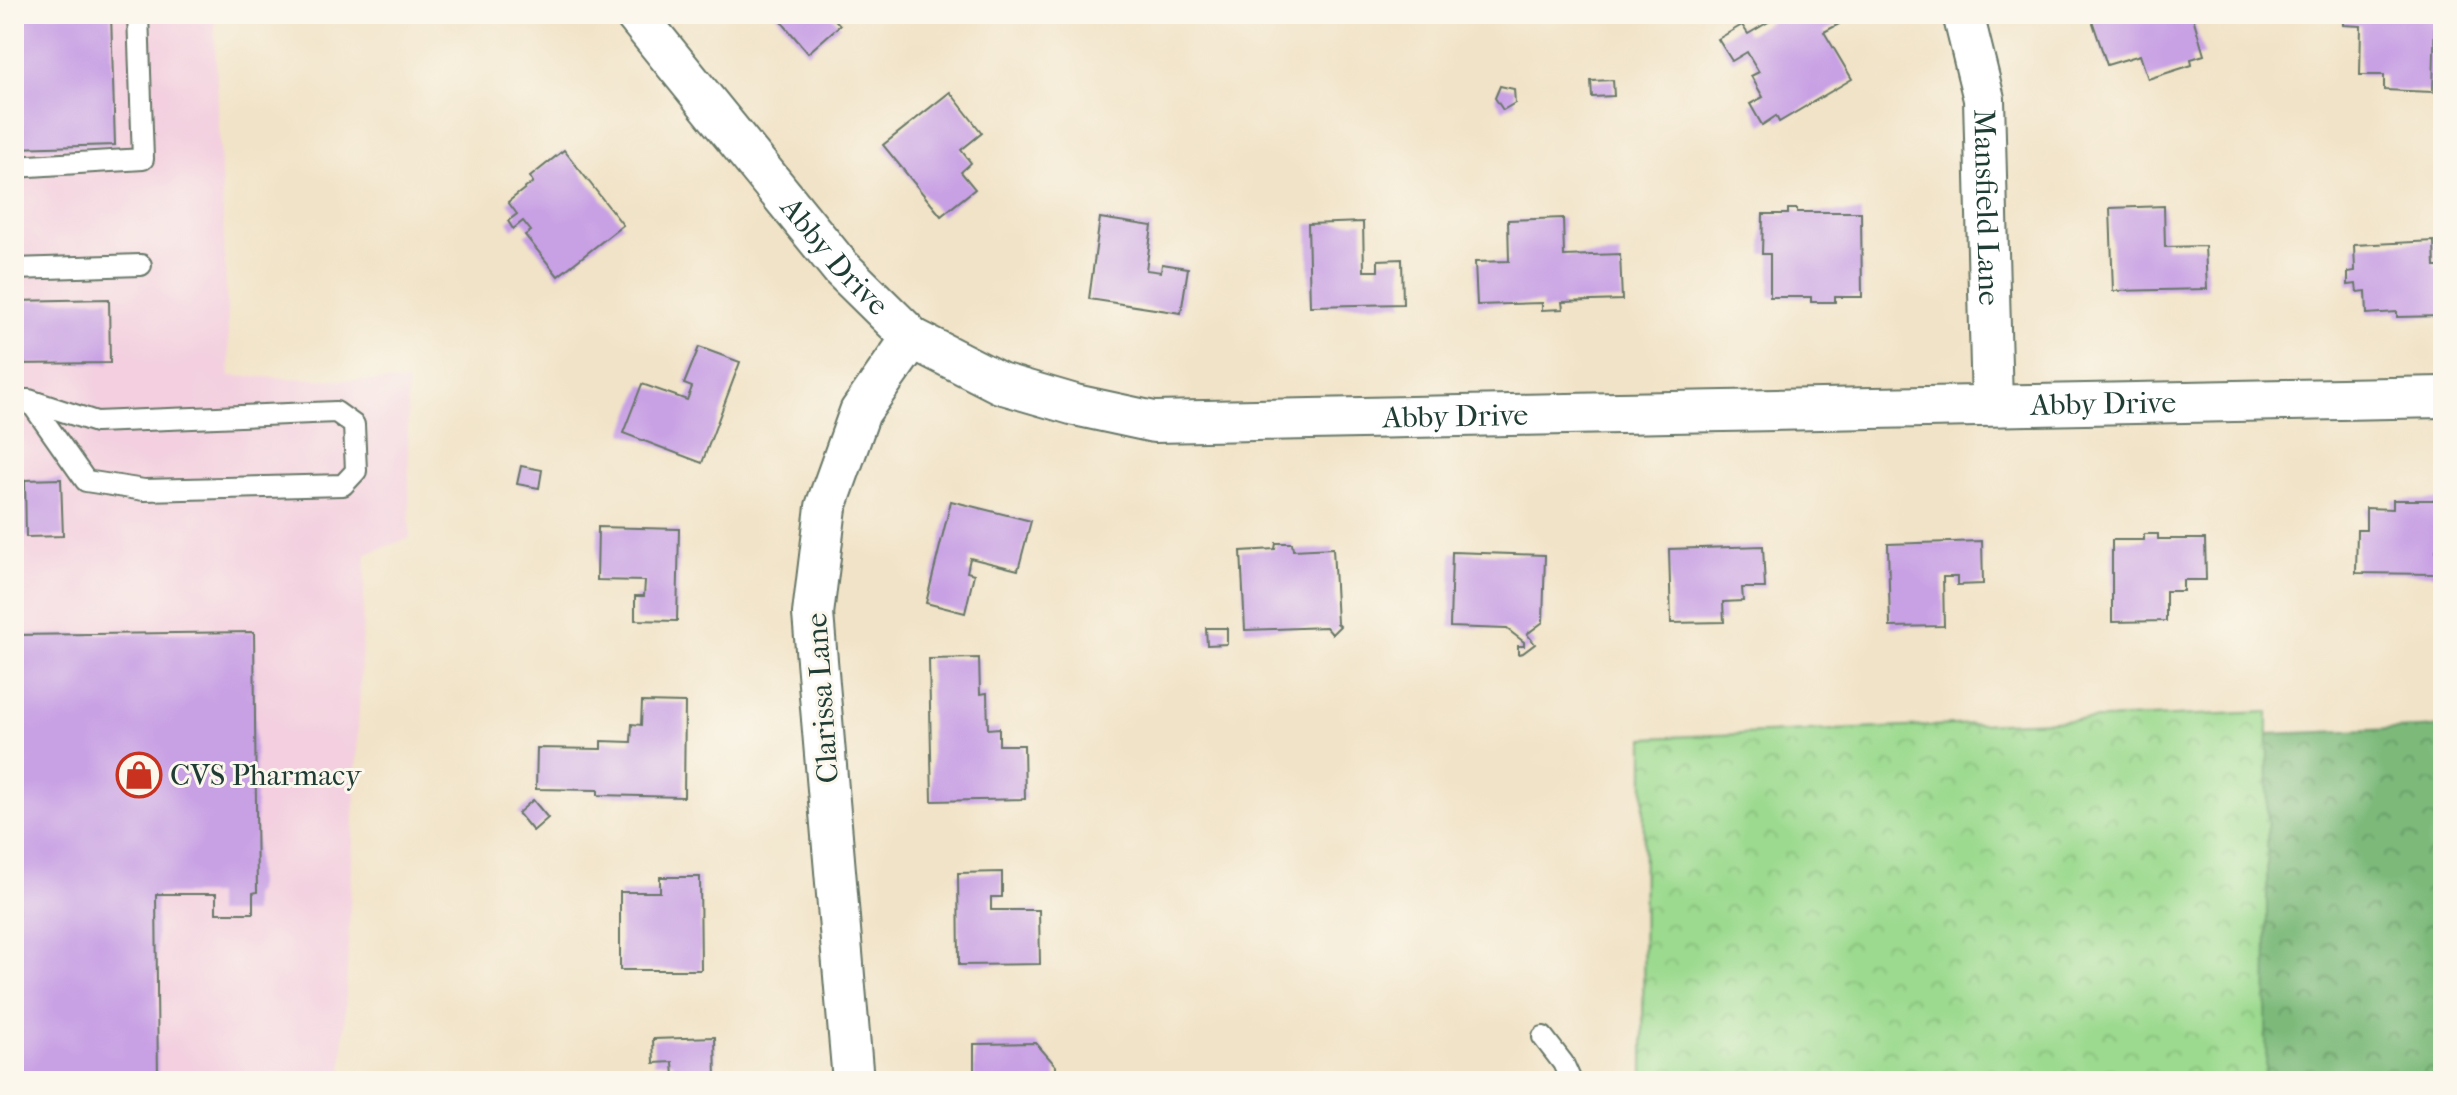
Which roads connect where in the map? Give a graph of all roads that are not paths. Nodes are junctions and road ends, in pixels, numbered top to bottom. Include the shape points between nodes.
1 (138, 14) edge
2 (635, 14) edge
3 (1963, 14) edge
4 (14, 167) edge
5 (141, 265) dead end
6 (14, 269) edge
7 (912, 338) junction
8 (2443, 397) edge
9 (21, 400) edge
10 (1992, 405) junction
11 (1543, 1037) dead end
12 (853, 1081) edge
13 (1571, 1081) edge

1 - 4 lane via 143,159
2 - 7 street, Abby Drive via 841,268
3 - 10 street, Mansfield Lane via 1984,99
5 - 6 lane
7 - 10 street, Abby Drive via 1000,383 1154,422
7 - 12 street, Clarissa Lane via 860,412 826,507 813,614
8 - 10 street, Abby Drive
9 - 9 lane via 86,481 144,490 343,485 356,471 354,425 336,412 96,422
11 - 13 lane

